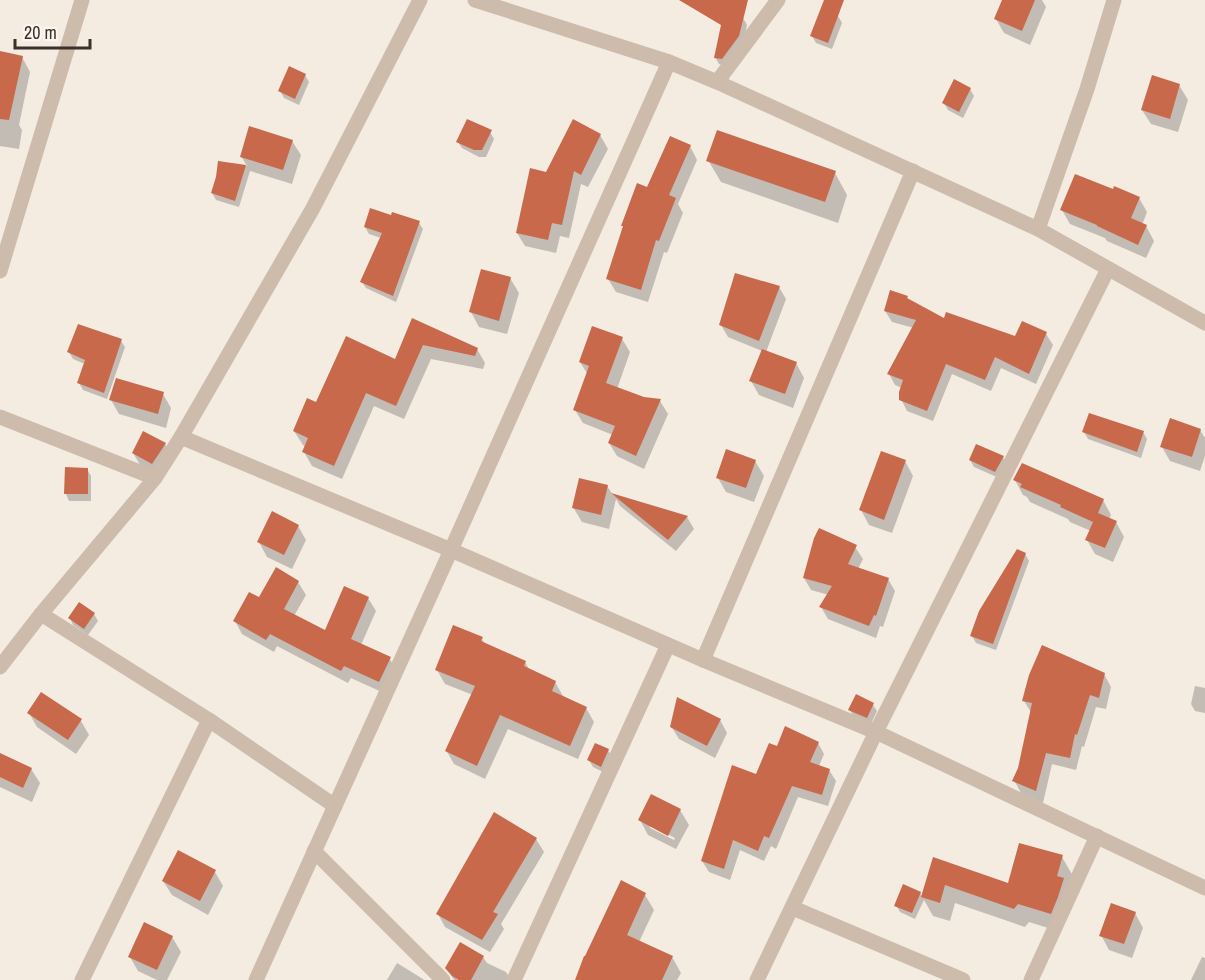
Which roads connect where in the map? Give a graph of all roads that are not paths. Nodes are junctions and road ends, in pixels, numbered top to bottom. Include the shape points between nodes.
1 (82, 0) edge
2 (420, 0) edge
3 (475, 0) edge
4 (778, 0) edge
5 (1114, 0) edge
6 (669, 62) junction
7 (717, 82) junction
8 (913, 171) junction
9 (1038, 229) junction
10 (1108, 269) junction
11 (0, 271) edge
12 (1205, 323) edge
13 (0, 417) edge
14 (181, 437) junction
15 (155, 478) junction
16 (451, 550) junction
17 (41, 614) junction
18 (668, 645) junction
19 (702, 660) junction
20 (0, 667) edge
21 (210, 720) junction
22 (876, 732) junction
23 (334, 806) junction
24 (1097, 836) junction
25 (314, 851) junction
26 (1205, 888) edge
27 (793, 908) junction
28 (82, 980) edge
29 (256, 980) edge
30 (443, 980) edge
31 (514, 980) edge
32 (757, 980) edge
33 (963, 980) edge
34 (1031, 980) edge

1 - 11 street
2 - 14 street via 313,208
3 - 6 street
4 - 7 street
5 - 9 street
6 - 7 street
6 - 16 street
7 - 8 street
8 - 9 street
8 - 19 street
9 - 10 street
10 - 12 street
10 - 22 street
13 - 15 street
14 - 15 street
14 - 16 street
15 - 17 street
16 - 18 street
16 - 23 street
17 - 20 street
17 - 21 street
18 - 19 street
18 - 31 street
19 - 22 street
21 - 23 street
21 - 28 street
22 - 24 street
22 - 27 street
23 - 25 street
24 - 26 street
24 - 34 street
25 - 29 street
25 - 30 street
27 - 32 street
27 - 33 street

